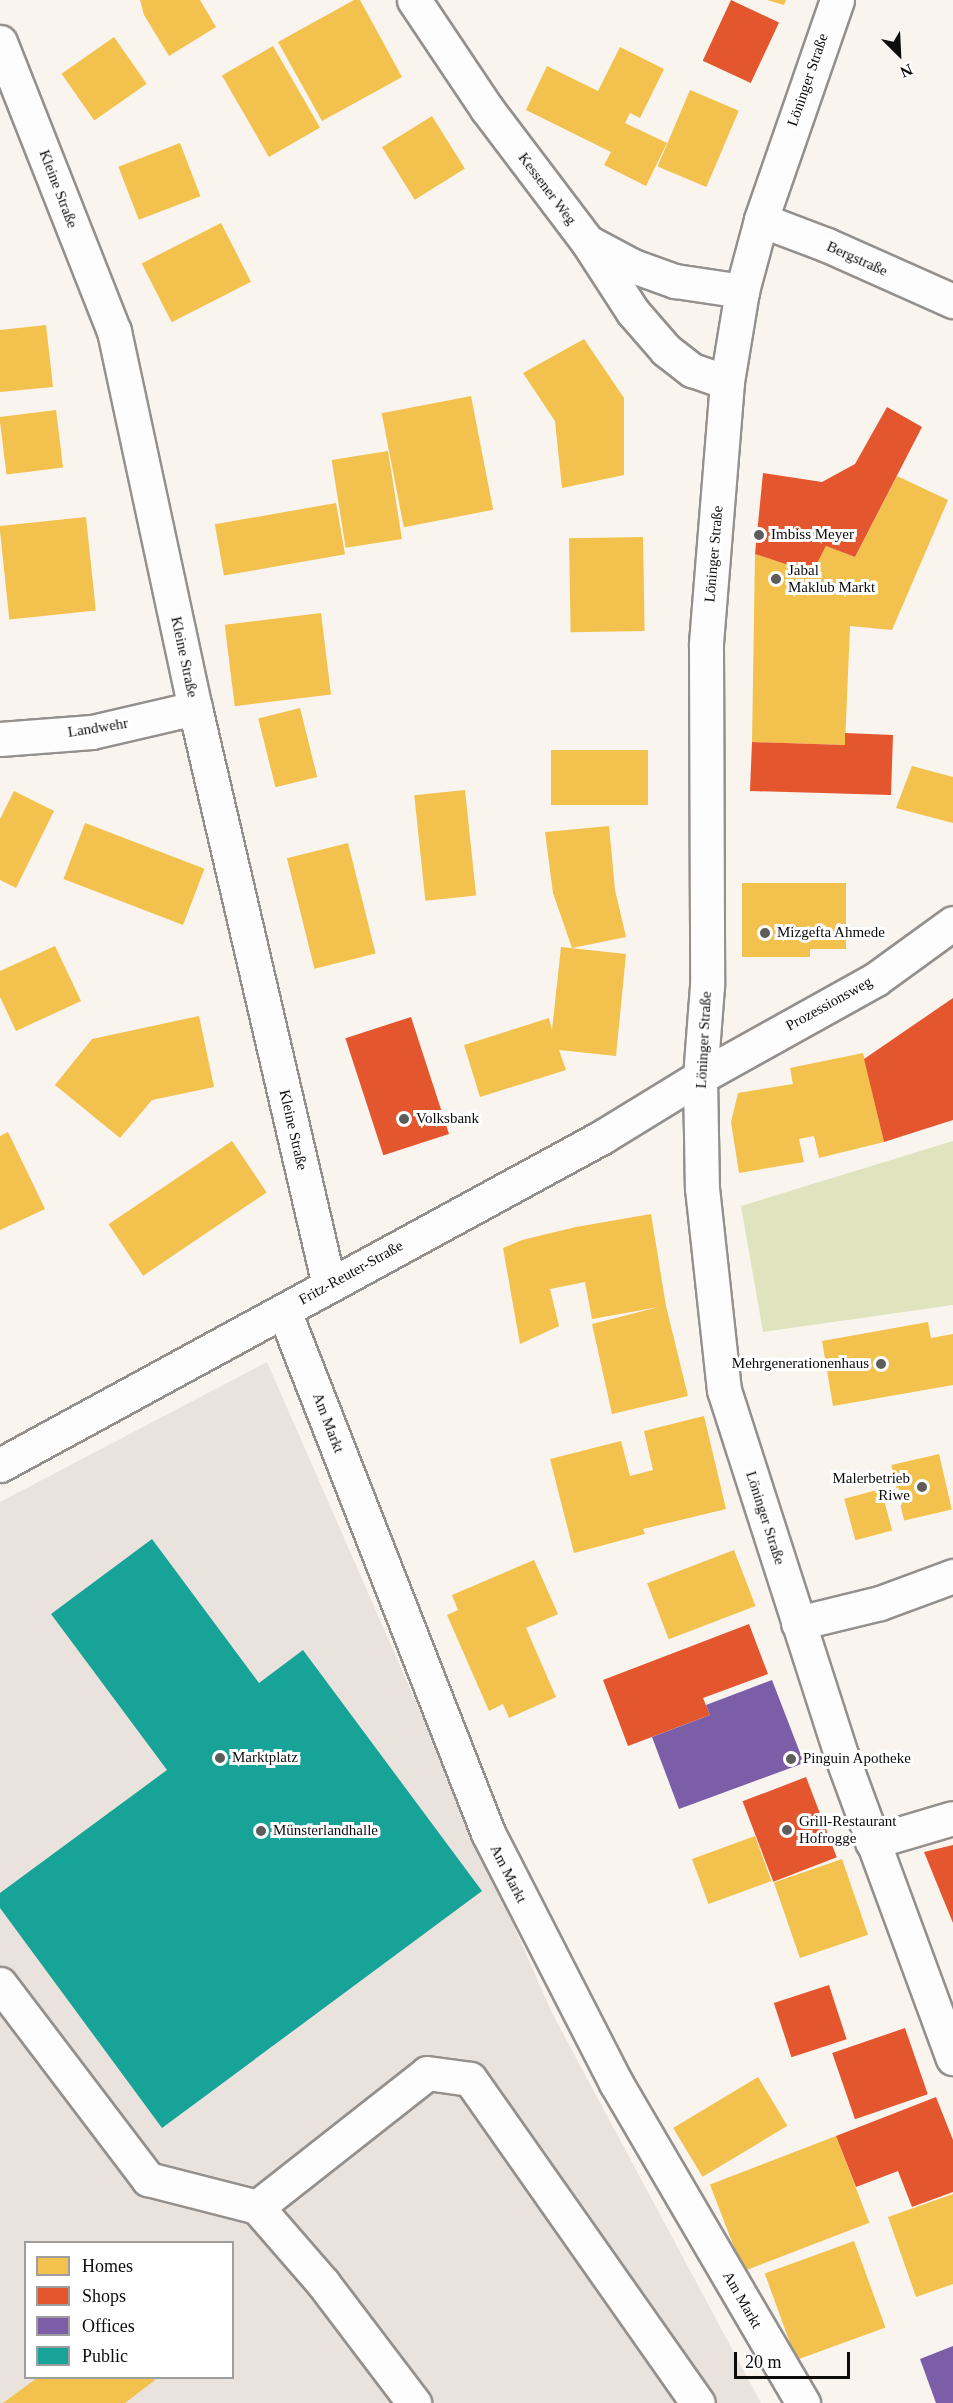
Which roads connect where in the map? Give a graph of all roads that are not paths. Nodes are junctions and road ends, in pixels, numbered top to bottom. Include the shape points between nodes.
1 (414, 0) edge
2 (837, 0) edge
3 (0, 42) edge
4 (761, 220) junction
5 (587, 241) junction
6 (742, 291) junction
7 (953, 301) edge
8 (727, 382) junction
9 (195, 708) junction
10 (0, 739) edge
11 (953, 922) edge
12 (700, 1077) junction
13 (329, 1285) junction
14 (284, 1311) junction
15 (0, 1465) edge
16 (953, 1576) edge
17 (798, 1623) junction
18 (953, 1818) edge
19 (872, 1842) junction
20 (0, 1984) edge
21 (953, 2058) edge
22 (257, 2207) junction
23 (414, 2403) edge
24 (698, 2403) edge
25 (802, 2403) edge

1 - 5 street, Kessener Weg via 487,108
2 - 4 street, Löninger Straße
3 - 9 street, Kleine Straße via 114,331
4 - 6 street, Löninger Straße
4 - 7 street, Bergstraße
5 - 6 street, Kessener Weg via 633,266 675,281
5 - 8 street via 633,312 666,350 692,370
6 - 8 street, Löninger Straße
8 - 12 street, Löninger Straße via 706,645 707,986
9 - 10 street, Landwehr via 92,732
9 - 13 street, Kleine Straße
11 - 12 street, Prozessionsweg via 876,979
12 - 13 street, Fritz-Reuter-Straße via 602,1137
12 - 17 street, Löninger Straße via 702,1188 724,1390
13 - 14 street, Fritz-Reuter-Straße
14 - 15 street, Fritz-Reuter-Straße
14 - 25 street, Am Markt via 488,1833 616,2083
16 - 17 street via 880,1603
17 - 19 street, Löninger Straße
18 - 19 street
19 - 21 street, Löninger Straße
20 - 22 street via 148,2180
22 - 23 street via 323,2283
22 - 24 street via 426,2073 470,2079

